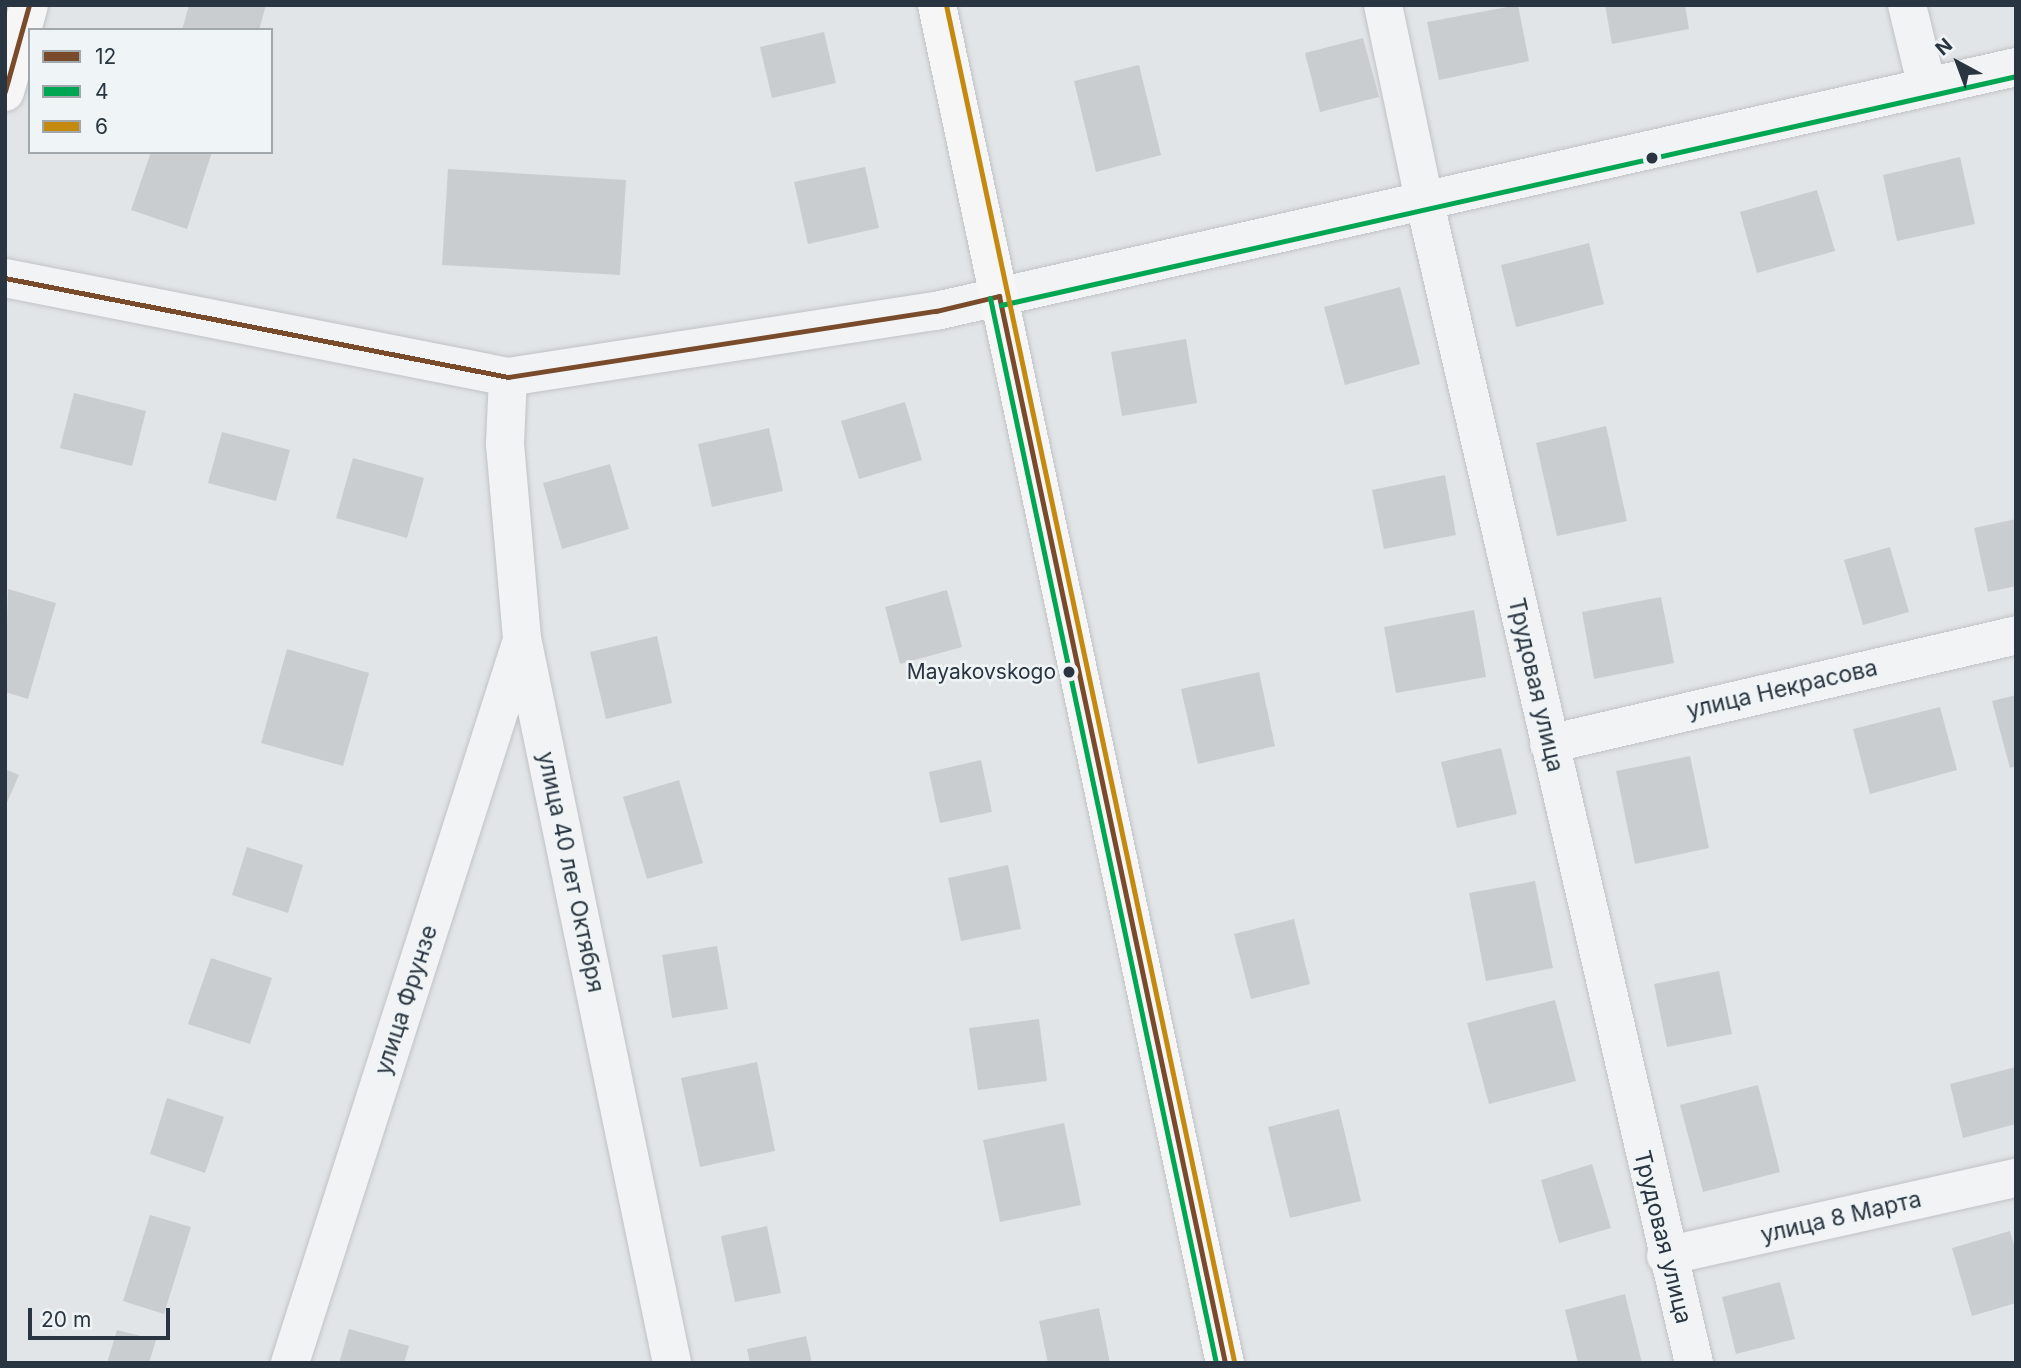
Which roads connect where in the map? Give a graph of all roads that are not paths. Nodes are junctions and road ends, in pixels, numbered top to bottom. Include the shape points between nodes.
1 (29, 5) edge
2 (937, 5) edge
3 (1383, 5) edge
4 (1908, 5) edge
5 (2016, 67) edge
6 (1927, 87) junction
7 (5, 92) edge
8 (1423, 199) junction
9 (5, 278) edge
10 (999, 296) junction
11 (508, 377) junction
12 (2016, 635) edge
13 (522, 638) junction
14 (1549, 744) junction
15 (2016, 1178) edge
16 (1666, 1256) junction
17 (290, 1363) edge
18 (672, 1363) edge
19 (1225, 1363) edge
20 (1694, 1363) edge

1 - 7 main road
2 - 10 main road
3 - 8 street, Трудовая улица
4 - 6 street
5 - 6 street
6 - 8 street
8 - 10 street
8 - 14 street, Трудовая улица
9 - 11 street
10 - 11 street via 936,311
10 - 19 main road
11 - 13 street, улица 40 лет Октября via 505,444
12 - 14 street, улица Некрасова
13 - 17 street, улица Фрунзе
13 - 18 street, улица 40 лет Октября
14 - 16 street, Трудовая улица
15 - 16 street, улица 8 Марта
16 - 20 street, Трудовая улица

